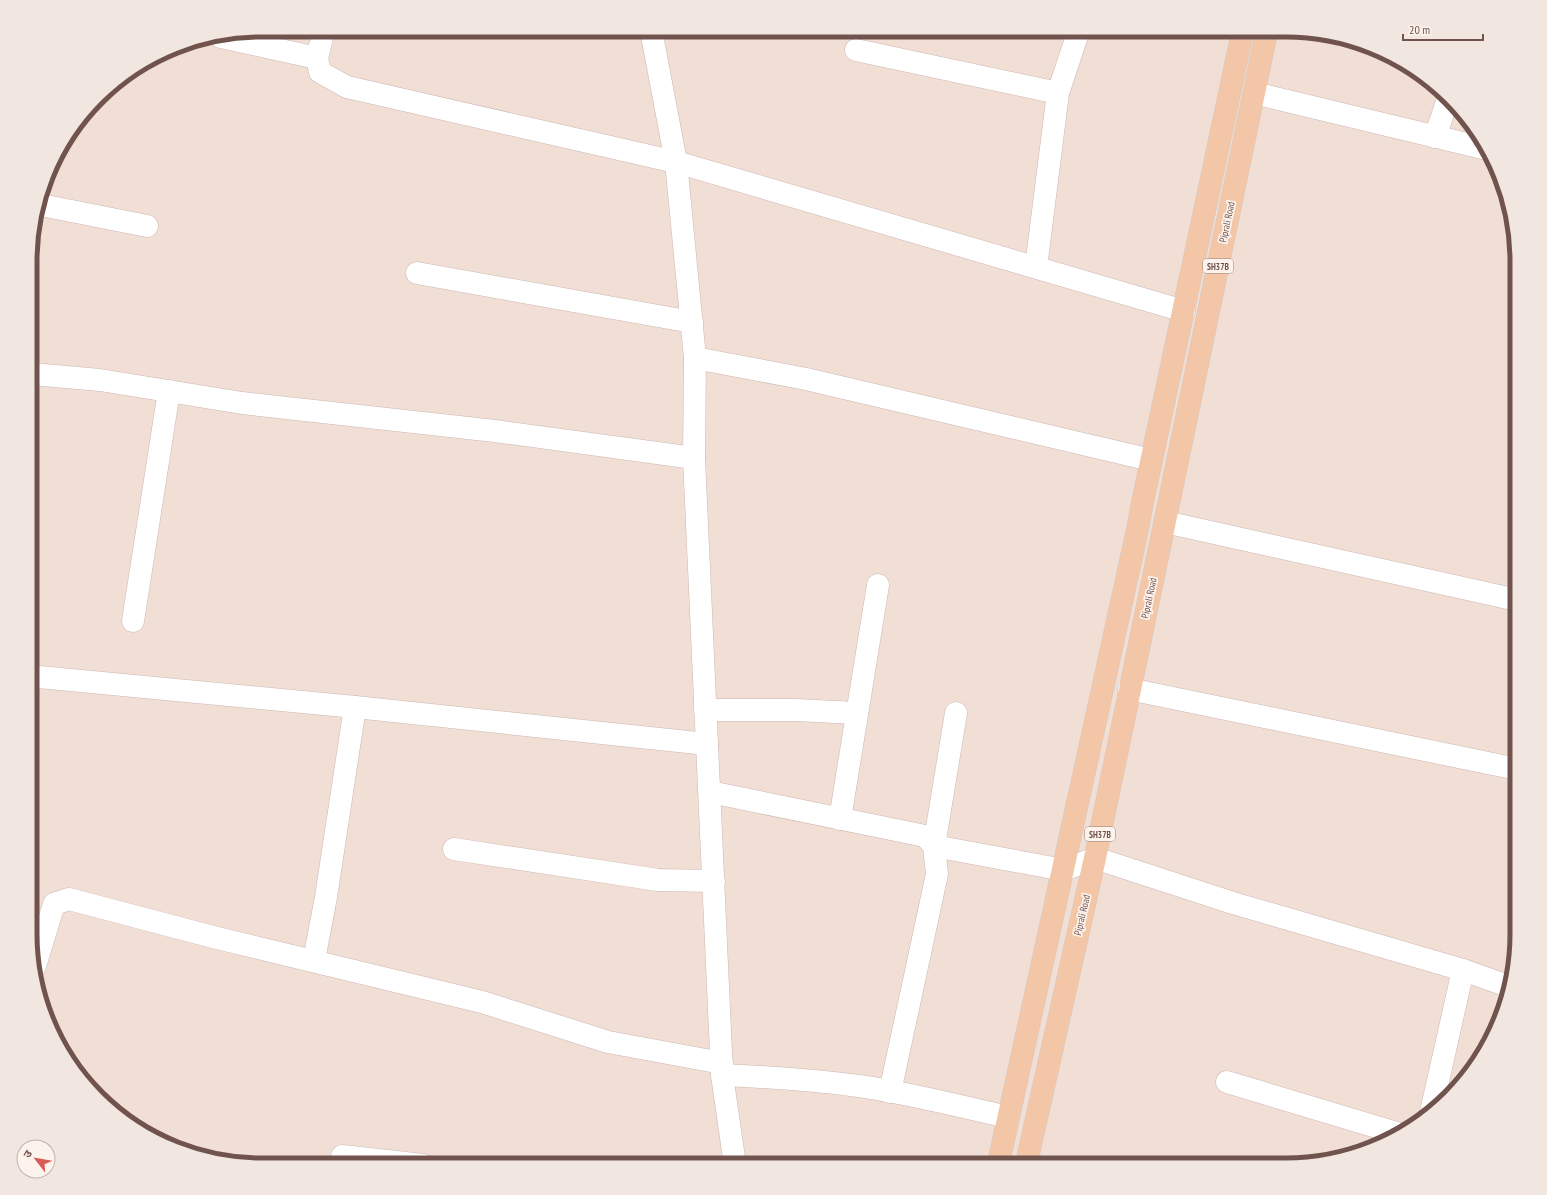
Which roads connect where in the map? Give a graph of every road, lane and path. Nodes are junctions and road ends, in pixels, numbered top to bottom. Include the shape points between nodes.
1 (322, 37) edge
2 (652, 37) edge
3 (1077, 37) edge
4 (1242, 37) edge
5 (1266, 37) edge
6 (230, 39) edge
7 (856, 50) dead end
8 (317, 58) junction
9 (1058, 93) junction
10 (1254, 93) junction
11 (1446, 105) edge
12 (1435, 137) junction
13 (1479, 147) edge
14 (676, 162) junction
15 (44, 206) edge
16 (147, 226) dead end
17 (1036, 267) junction
18 (417, 273) dead end
19 (1184, 311) junction
20 (692, 322) junction
21 (695, 358) junction
22 (37, 374) edge
23 (169, 391) junction
24 (694, 458) junction
25 (1151, 460) junction
26 (1165, 522) junction
27 (878, 585) dead end
28 (1510, 598) edge
29 (133, 621) dead end
30 (39, 677) dead end
31 (1129, 689) junction
32 (355, 707) junction
33 (705, 710) junction
34 (856, 713) junction
35 (956, 713) dead end
36 (707, 744) junction
37 (1510, 768) edge
38 (710, 792) junction
39 (840, 819) junction
40 (934, 846) junction
41 (454, 849) dead end
42 (1095, 858) junction
43 (1064, 870) junction
44 (714, 881) junction
45 (38, 956) edge
46 (314, 960) junction
47 (1463, 970) junction
48 (1504, 985) edge
49 (722, 1069) junction
50 (1227, 1082) dead end
51 (890, 1092) junction
52 (1433, 1103) edge
53 (1008, 1117) junction
54 (1392, 1131) edge
55 (342, 1158) edge
56 (360, 1158) edge
57 (734, 1158) edge
58 (999, 1158) edge
59 (1028, 1158) edge

1 - 8 street
2 - 14 street
3 - 9 street
4 - 19 main road
5 - 10 main road, Piprali Road / SH37B
6 - 8 street
7 - 9 street
8 - 14 street via 320,72 348,87
9 - 17 street
10 - 12 street
10 - 26 main road, Piprali Road / SH37B
11 - 12 street
12 - 13 street
14 - 17 street
14 - 20 street
15 - 16 street
17 - 19 street
18 - 20 street
19 - 25 main road
20 - 21 street
21 - 24 street
21 - 25 street via 806,378
22 - 23 street via 100,380
23 - 24 street via 242,403 495,431
23 - 29 street
24 - 33 street
25 - 43 main road via 1138,532
26 - 28 street
26 - 31 main road, Piprali Road / SH37B
27 - 34 street
30 - 32 street
31 - 37 street
31 - 42 main road, Piprali Road / SH37B
32 - 36 street
32 - 46 street
33 - 34 street
33 - 36 street
34 - 39 street
35 - 40 street
36 - 38 street
38 - 39 street
38 - 44 street
39 - 40 street via 925,836
40 - 43 street
40 - 51 street via 937,874
41 - 44 street via 658,880
42 - 43 street
42 - 47 street via 1233,903
42 - 59 main road, Piprali Road / SH37B
43 - 53 main road
44 - 49 street
45 - 46 street via 54,904 69,899 217,938
46 - 49 street via 482,1002 608,1042
47 - 48 street
47 - 52 street
49 - 51 street
49 - 57 street
50 - 54 street
51 - 53 street
53 - 58 main road
55 - 56 street

